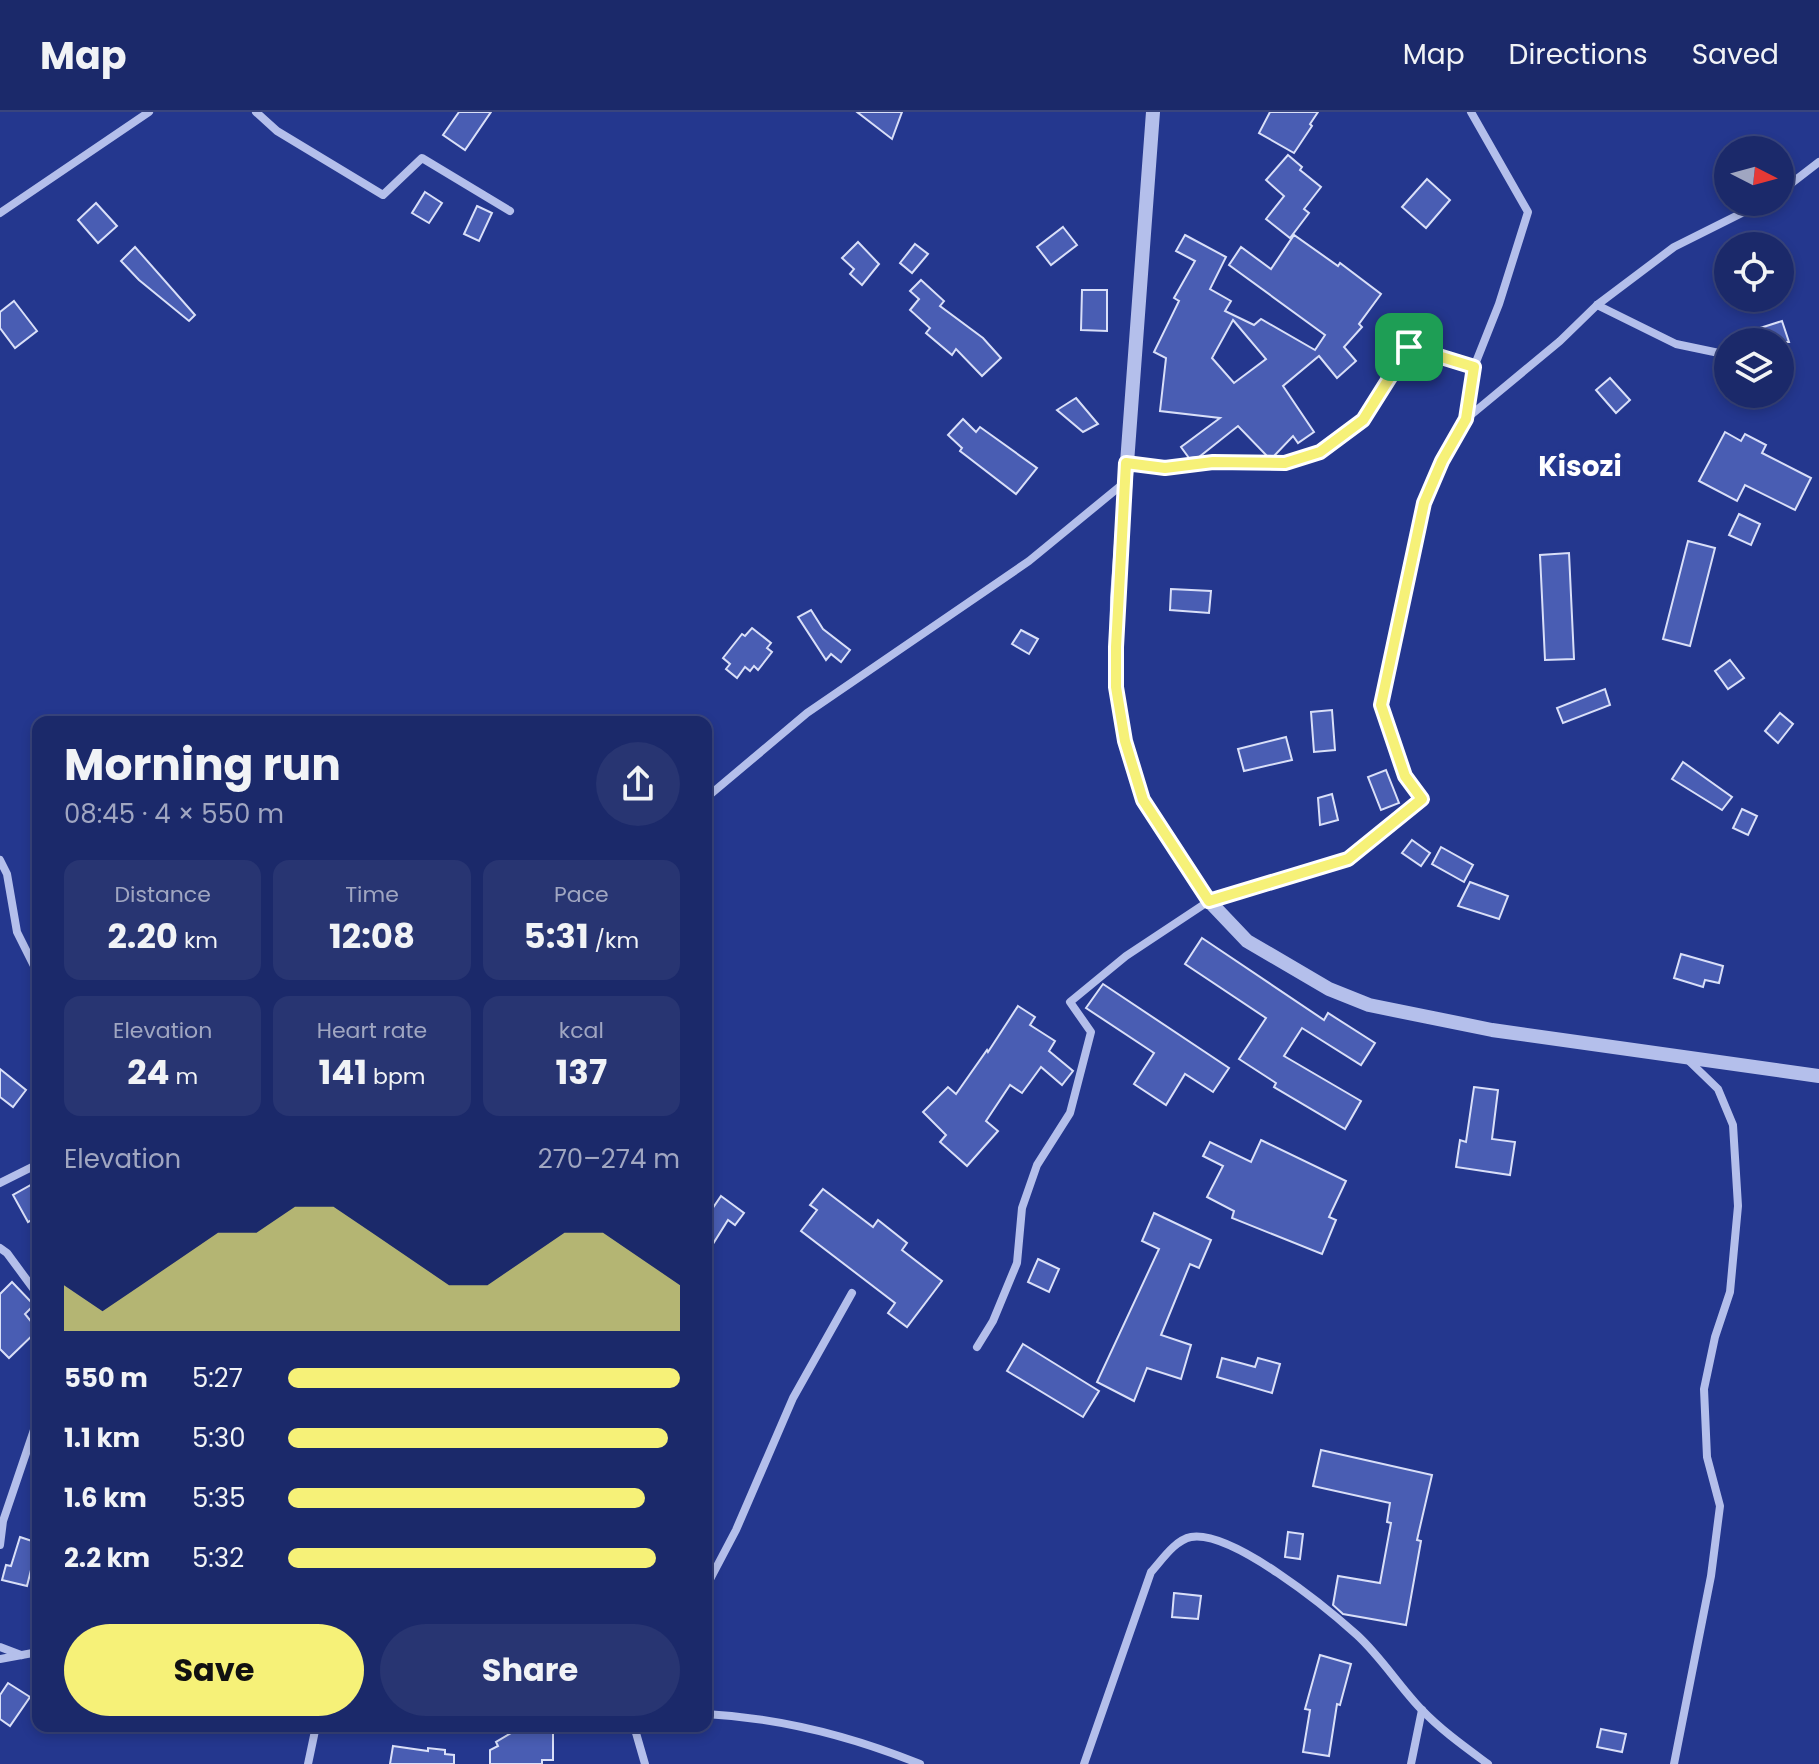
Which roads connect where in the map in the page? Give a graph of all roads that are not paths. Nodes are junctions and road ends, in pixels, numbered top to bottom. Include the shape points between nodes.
1 (149, 112) edge
2 (256, 112) edge
3 (1153, 112) edge
4 (1471, 112) edge
5 (1818, 165) edge
6 (1794, 182) edge
7 (510, 211) dead end
8 (0, 213) edge
9 (1736, 216) edge
10 (1597, 305) junction
11 (1714, 352) edge
12 (1474, 367) junction
13 (1466, 419) junction
14 (1126, 463) junction
15 (1125, 482) junction
16 (712, 793) edge
17 (0, 860) edge
18 (1209, 901) junction
19 (32, 962) edge
20 (1687, 1058) junction
21 (1819, 1076) edge
22 (32, 1167) edge
23 (0, 1183) edge
24 (0, 1248) edge
25 (32, 1287) edge
26 (852, 1293) dead end
27 (977, 1347) dead end
28 (32, 1436) edge
29 (0, 1545) edge
30 (712, 1576) edge
31 (0, 1647) edge
32 (32, 1653) edge
33 (21, 1655) junction
34 (0, 1659) edge
35 (1422, 1710) junction
36 (712, 1715) edge
37 (315, 1732) edge
38 (636, 1732) edge
39 (308, 1764) edge
40 (645, 1764) edge
41 (920, 1764) edge
42 (1084, 1764) edge
43 (1411, 1764) edge
44 (1488, 1764) edge
45 (1674, 1764) edge

1 - 8 street
2 - 7 street via 277,131 383,195 422,158
3 - 14 street
4 - 12 street via 1528,212
5 - 6 street
9 - 10 street via 1674,247
10 - 11 street via 1676,344
10 - 13 street
12 - 13 street
12 - 14 street via 1409,347 1363,420 1320,452 1285,463 1165,468
13 - 18 street via 1424,503 1381,705 1405,776 1422,799 1348,859
14 - 15 street
15 - 16 street via 1029,561 807,713
15 - 18 street via 1116,687 1125,741 1143,800
17 - 19 street via 17,932
18 - 20 street via 1247,941 1329,989 1369,1005 1492,1030
18 - 27 street via 1126,956 1070,1002 1091,1032 1070,1113 1037,1165 1022,1208 1017,1263
20 - 21 street
20 - 45 street via 1718,1089 1733,1125 1738,1206 1730,1292 1704,1389 1707,1457 1720,1506
22 - 23 street
24 - 25 street
26 - 30 street via 793,1398
28 - 29 street
31 - 33 street
32 - 33 street
33 - 34 street
35 - 42 street via 1359,1636 1276,1572 1239,1548 1204,1535 1187,1537 1151,1572
35 - 43 street
35 - 44 street
36 - 41 street via 775,1720
37 - 39 street
38 - 40 street

